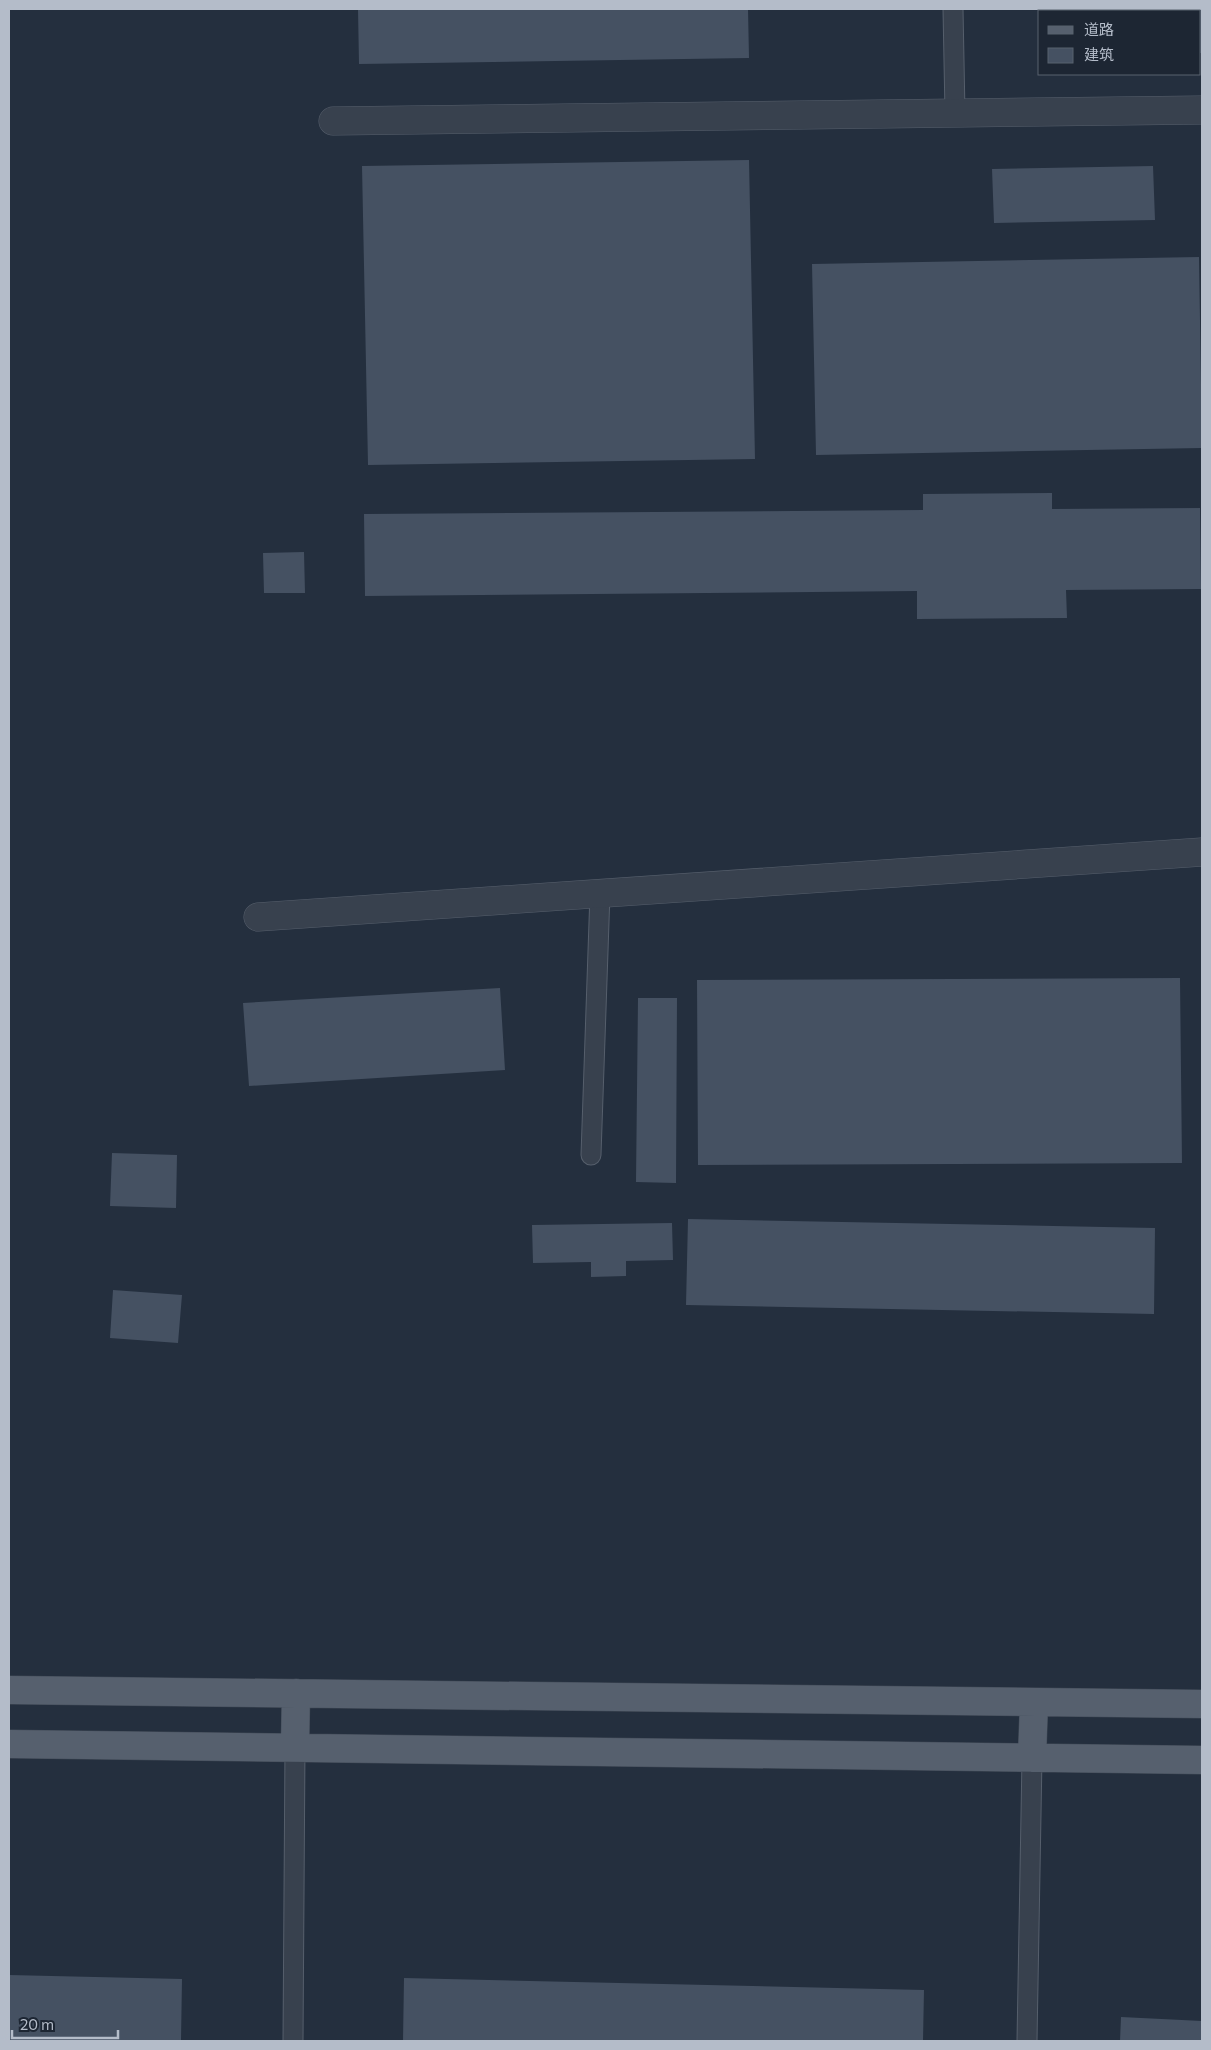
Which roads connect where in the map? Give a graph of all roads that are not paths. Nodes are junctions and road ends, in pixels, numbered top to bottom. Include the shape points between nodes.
1 (953, 9) edge
2 (1202, 110) edge
3 (954, 113) junction
4 (333, 121) dead end
5 (1202, 852) edge
6 (600, 893) junction
7 (258, 917) dead end
8 (591, 1155) dead end
9 (9, 1690) edge
10 (296, 1693) junction
11 (1034, 1702) junction
12 (1202, 1704) edge
13 (9, 1744) edge
14 (295, 1746) junction
15 (1032, 1758) junction
16 (1202, 1760) edge
17 (293, 2041) edge
18 (1027, 2041) edge

1 - 3 lane
2 - 3 street
3 - 4 street
5 - 6 street
6 - 7 street
6 - 8 lane
9 - 10 main road
10 - 11 main road
10 - 14 main road
11 - 12 main road
11 - 15 main road
13 - 14 main road
14 - 15 main road
14 - 17 lane
15 - 16 main road
15 - 18 lane

